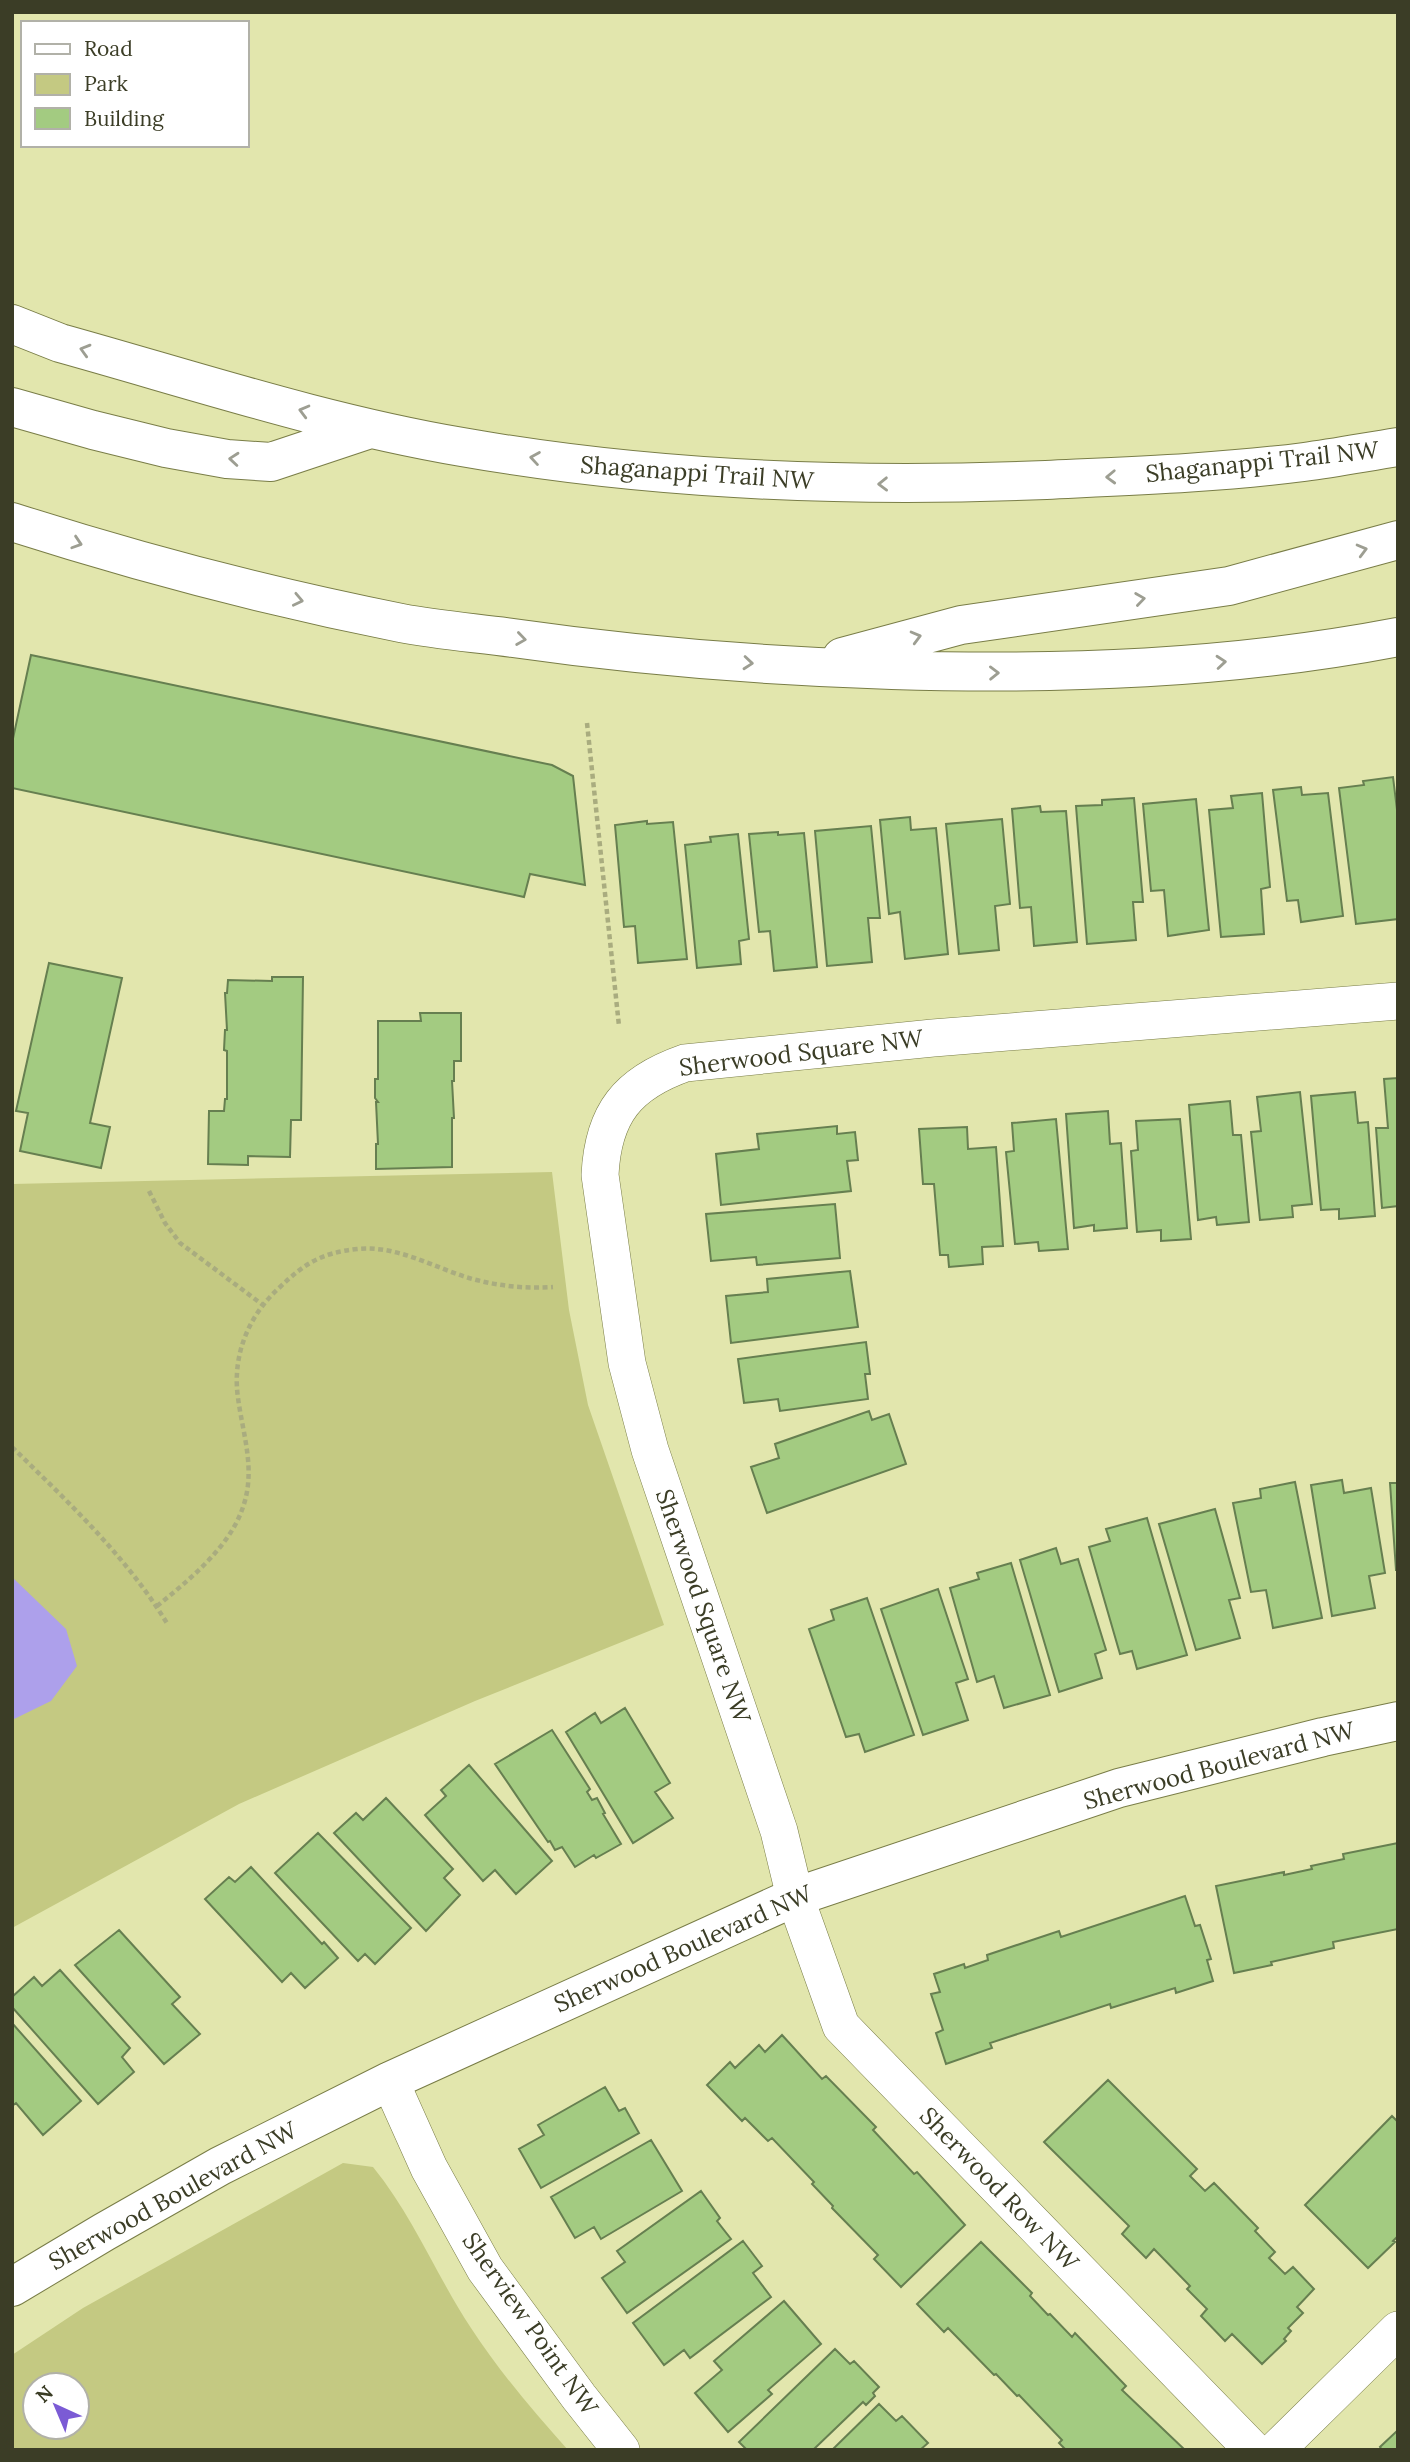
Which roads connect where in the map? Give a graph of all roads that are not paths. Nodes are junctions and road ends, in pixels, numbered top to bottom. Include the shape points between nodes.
1 (12, 324) edge
2 (12, 407) edge
3 (370, 429) junction
4 (1398, 447) edge
5 (12, 522) edge
6 (1398, 540) edge
7 (1398, 637) edge
8 (803, 668) junction
9 (1398, 1001) edge
10 (1398, 1721) edge
11 (795, 1897) junction
12 (390, 2081) junction
13 (12, 2287) edge
14 (1398, 2330) edge
15 (621, 2450) edge
16 (1253, 2450) edge
17 (1276, 2450) edge

3 -> 1 main road, Shaganappi Trail NW via 60,343
3 -> 2 main road via 271,462 166,448
4 -> 3 main road, Shaganappi Trail NW via 1302,462 1140,476 853,484 705,478 576,464
5 -> 8 main road via 251,590 404,623 582,648
8 -> 6 main road via 961,625 1229,586
8 -> 7 main road via 987,673 1129,669 1251,659
9 - 11 street, Sherwood Square NW via 685,1063 638,1086 620,1105 601,1150 600,1175 627,1363 650,1450 779,1831
10 - 11 main road, Sherwood Boulevard NW via 1119,1788
11 - 12 main road, Sherwood Boulevard NW
11 - 16 street, Sherwood Row NW via 841,2026
12 - 13 main road, Sherwood Boulevard NW via 220,2166
12 - 15 street, Sherview Point NW via 429,2168 485,2269
14 - 17 street

